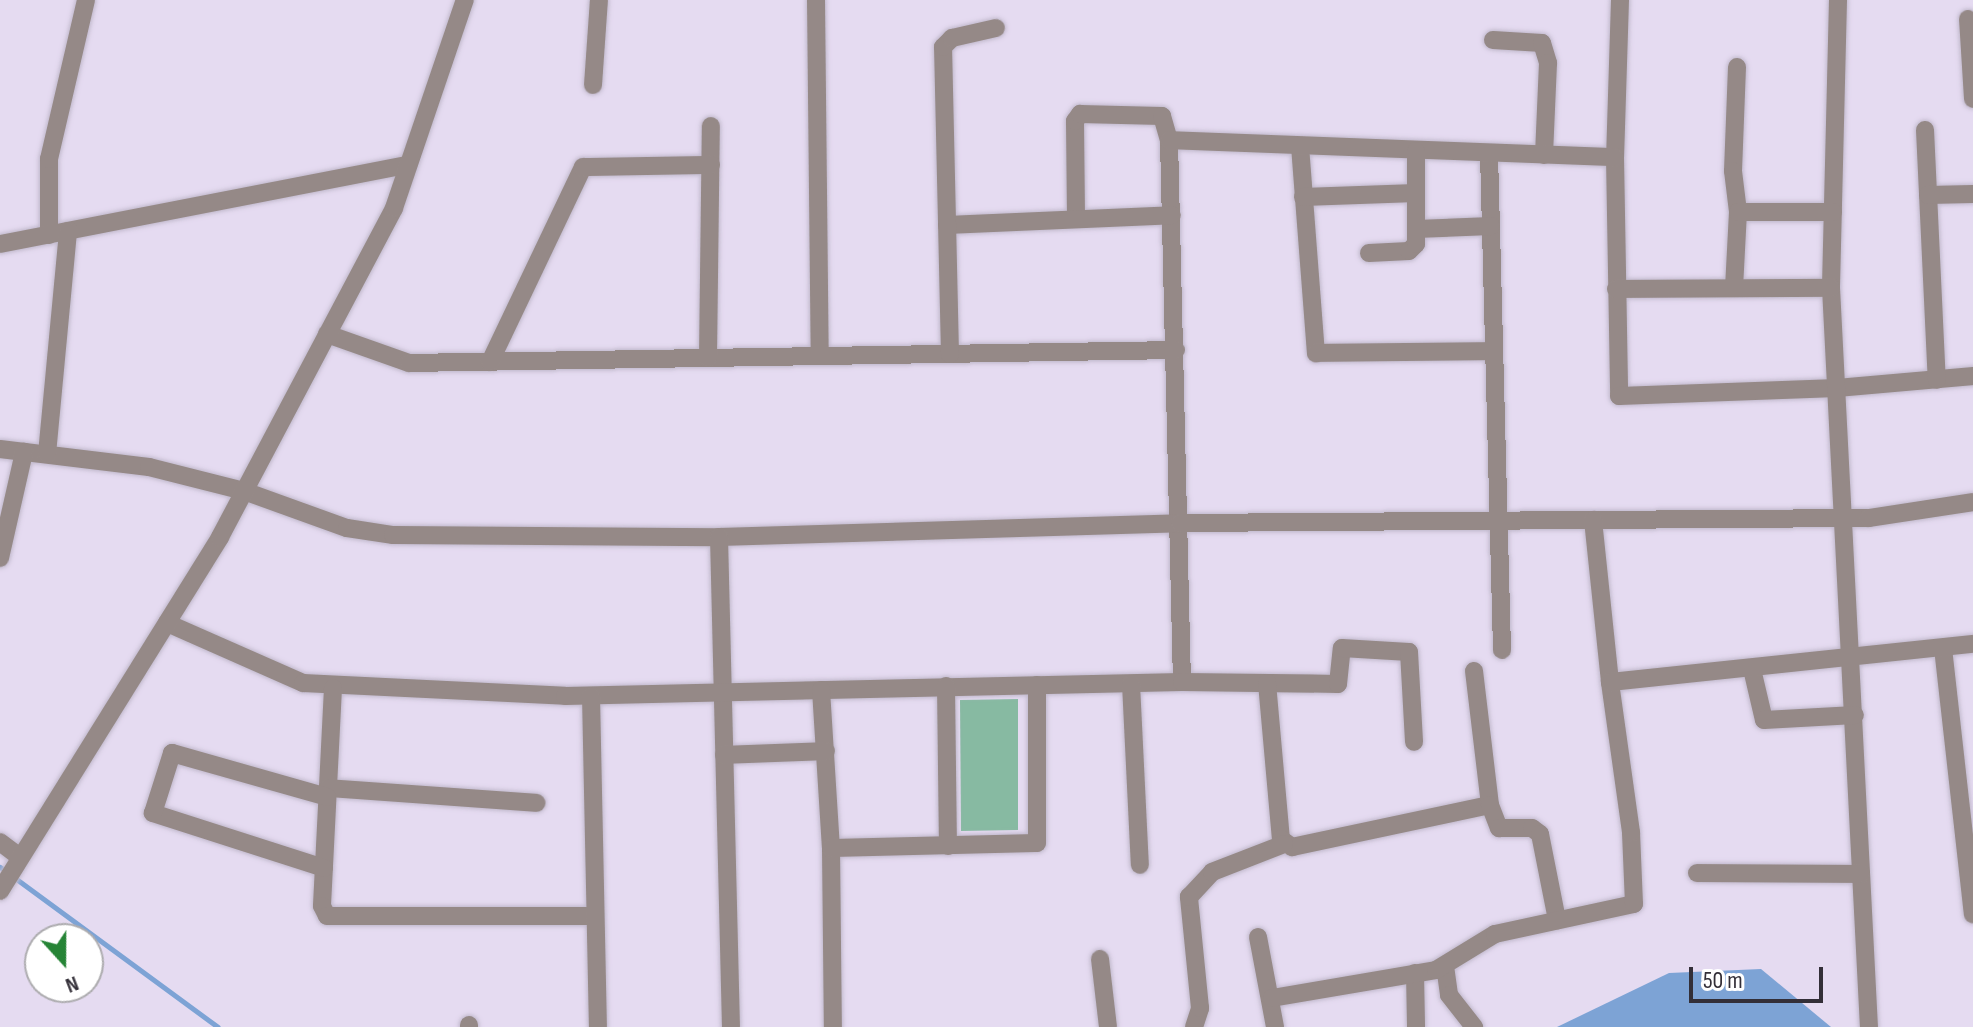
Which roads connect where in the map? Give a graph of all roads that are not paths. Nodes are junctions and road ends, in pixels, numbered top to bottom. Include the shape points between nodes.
1 (86, 0) edge
2 (465, 0) edge
3 (599, 0) edge
4 (816, 0) edge
5 (1620, 0) edge
6 (1838, 0) edge
7 (1968, 19) dead end
8 (996, 28) dead end
9 (1493, 40) dead end
10 (1737, 67) dead end
11 (593, 85) dead end
12 (1973, 99) edge
13 (711, 126) dead end
14 (1925, 130) dead end
15 (1169, 140) junction
16 (1300, 146) junction
17 (1416, 151) junction
18 (1489, 153) junction
19 (1544, 155) junction
20 (1615, 157) junction
21 (406, 165) junction
22 (711, 165) junction
23 (1416, 193) junction
24 (1973, 194) edge
25 (1928, 195) junction
26 (1303, 197) junction
27 (1738, 212) junction
28 (1833, 212) junction
29 (1172, 215) junction
30 (1076, 217) junction
31 (947, 225) junction
32 (1491, 226) junction
33 (1416, 229) junction
34 (68, 231) junction
35 (49, 235) junction
36 (0, 244) edge
37 (1369, 253) dead end
38 (1734, 288) junction
39 (1831, 288) junction
40 (1616, 289) junction
41 (327, 334) junction
42 (1176, 350) junction
43 (1494, 351) junction
44 (950, 354) junction
45 (820, 356) junction
46 (708, 358) junction
47 (490, 362) junction
48 (1973, 376) edge
49 (1937, 380) junction
50 (1837, 388) junction
51 (0, 449) edge
52 (24, 452) junction
53 (47, 454) junction
54 (244, 491) junction
55 (1973, 502) edge
56 (1844, 518) junction
57 (1593, 520) junction
58 (1498, 521) junction
59 (1180, 523) junction
60 (719, 537) junction
61 (0, 558) edge
62 (167, 623) junction
63 (1973, 644) edge
64 (1943, 648) junction
65 (1502, 650) dead end
66 (1854, 657) junction
67 (1752, 669) junction
68 (1474, 671) dead end
69 (1182, 682) junction
70 (1610, 682) junction
71 (1267, 683) junction
72 (1131, 684) junction
73 (1037, 685) junction
74 (946, 686) junction
75 (333, 688) junction
76 (821, 690) junction
77 (723, 692) junction
78 (591, 696) junction
79 (1855, 715) junction
80 (1414, 742) dead end
81 (826, 751) junction
82 (724, 755) junction
83 (1966, 776) edge
84 (328, 793) junction
85 (536, 803) dead end
86 (1490, 805) junction
87 (0, 842) edge
88 (1284, 844) junction
89 (948, 846) junction
90 (831, 848) junction
91 (18, 860) junction
92 (1140, 865) dead end
93 (324, 868) junction
94 (1697, 873) dead end
95 (1861, 874) junction
96 (1971, 875) edge
97 (0, 891) edge
98 (1973, 914) edge
99 (595, 916) junction
100 (1557, 920) junction
101 (1258, 937) dead end
102 (1100, 959) dead end
103 (1445, 966) junction
104 (1415, 973) junction
105 (1272, 998) junction
106 (598, 1027) edge
107 (731, 1027) edge
108 (833, 1027) edge
109 (1108, 1027) edge
110 (1194, 1027) edge
111 (1275, 1027) edge
112 (1416, 1027) edge
113 (1474, 1027) edge
114 (1869, 1027) edge

1 - 35 street via 49,159
2 - 21 street
3 - 11 street
4 - 45 street
5 - 20 street
6 - 28 street
7 - 12 street
8 - 31 street via 952,38 943,47
9 - 19 street via 1542,43 1548,63
10 - 27 street via 1733,171
13 - 22 street
14 - 25 street
15 - 16 street
15 - 29 street
15 - 30 street via 1162,116 1075,116
16 - 17 street
16 - 26 street
17 - 18 street
17 - 23 street
18 - 19 street
18 - 32 street
19 - 20 street
20 - 40 street
21 - 34 street
21 - 41 street via 394,208
22 - 46 street
22 - 47 street via 583,167
23 - 26 street
23 - 33 street
24 - 25 street
25 - 49 street
26 - 43 street via 1316,353
27 - 28 street
27 - 38 street
28 - 39 street
29 - 30 street
29 - 42 street
30 - 31 street
31 - 44 street
32 - 33 street
32 - 43 street
33 - 37 street via 1416,244 1409,251
34 - 35 street
34 - 53 street
35 - 36 street
38 - 39 street
38 - 40 street
39 - 50 street
40 - 50 street via 1621,397
41 - 47 street via 409,363
41 - 54 street
42 - 44 street
42 - 59 street
43 - 58 street
44 - 45 street
45 - 46 street
46 - 47 street
48 - 49 street
49 - 50 street
50 - 56 street
51 - 52 street
52 - 53 street
52 - 61 street
53 - 54 street via 149,467
54 - 60 street via 367,533
54 - 62 street
55 - 56 street
56 - 57 street
56 - 66 street
57 - 58 street
57 - 70 street
58 - 59 street
58 - 65 street
59 - 60 street
59 - 69 street
60 - 77 street
62 - 75 street via 303,683
62 - 91 street
63 - 64 street
64 - 66 street
64 - 83 street
66 - 67 street
66 - 79 street
67 - 70 street
67 - 79 street via 1761,717 1767,721
68 - 86 street
69 - 71 street
69 - 72 street
70 - 100 street via 1636,900 1629,907
71 - 80 street via 1340,683 1342,648 1409,652
71 - 88 street
72 - 73 street
72 - 92 street
73 - 74 street
73 - 89 street via 1037,843
74 - 76 street
74 - 89 street
75 - 78 street
75 - 84 street
76 - 77 street
76 - 81 street
77 - 78 street
77 - 82 street
78 - 99 street
79 - 95 street
81 - 82 street
81 - 90 street
82 - 107 street
83 - 96 street
84 - 85 street
84 - 93 street
84 - 93 street via 172,753 153,813
86 - 88 street via 1292,847
86 - 100 street via 1499,828 1532,828 1540,834
87 - 91 street
88 - 110 street via 1212,872 1189,897 1200,1008
89 - 90 street
90 - 108 street
91 - 97 street
93 - 99 street via 322,906 332,918
94 - 95 street
95 - 114 street
96 - 98 street
99 - 106 street
100 - 103 street via 1495,934
101 - 105 street
102 - 109 street
103 - 104 street
103 - 113 street via 1449,995
104 - 105 street
104 - 112 street
105 - 111 street

